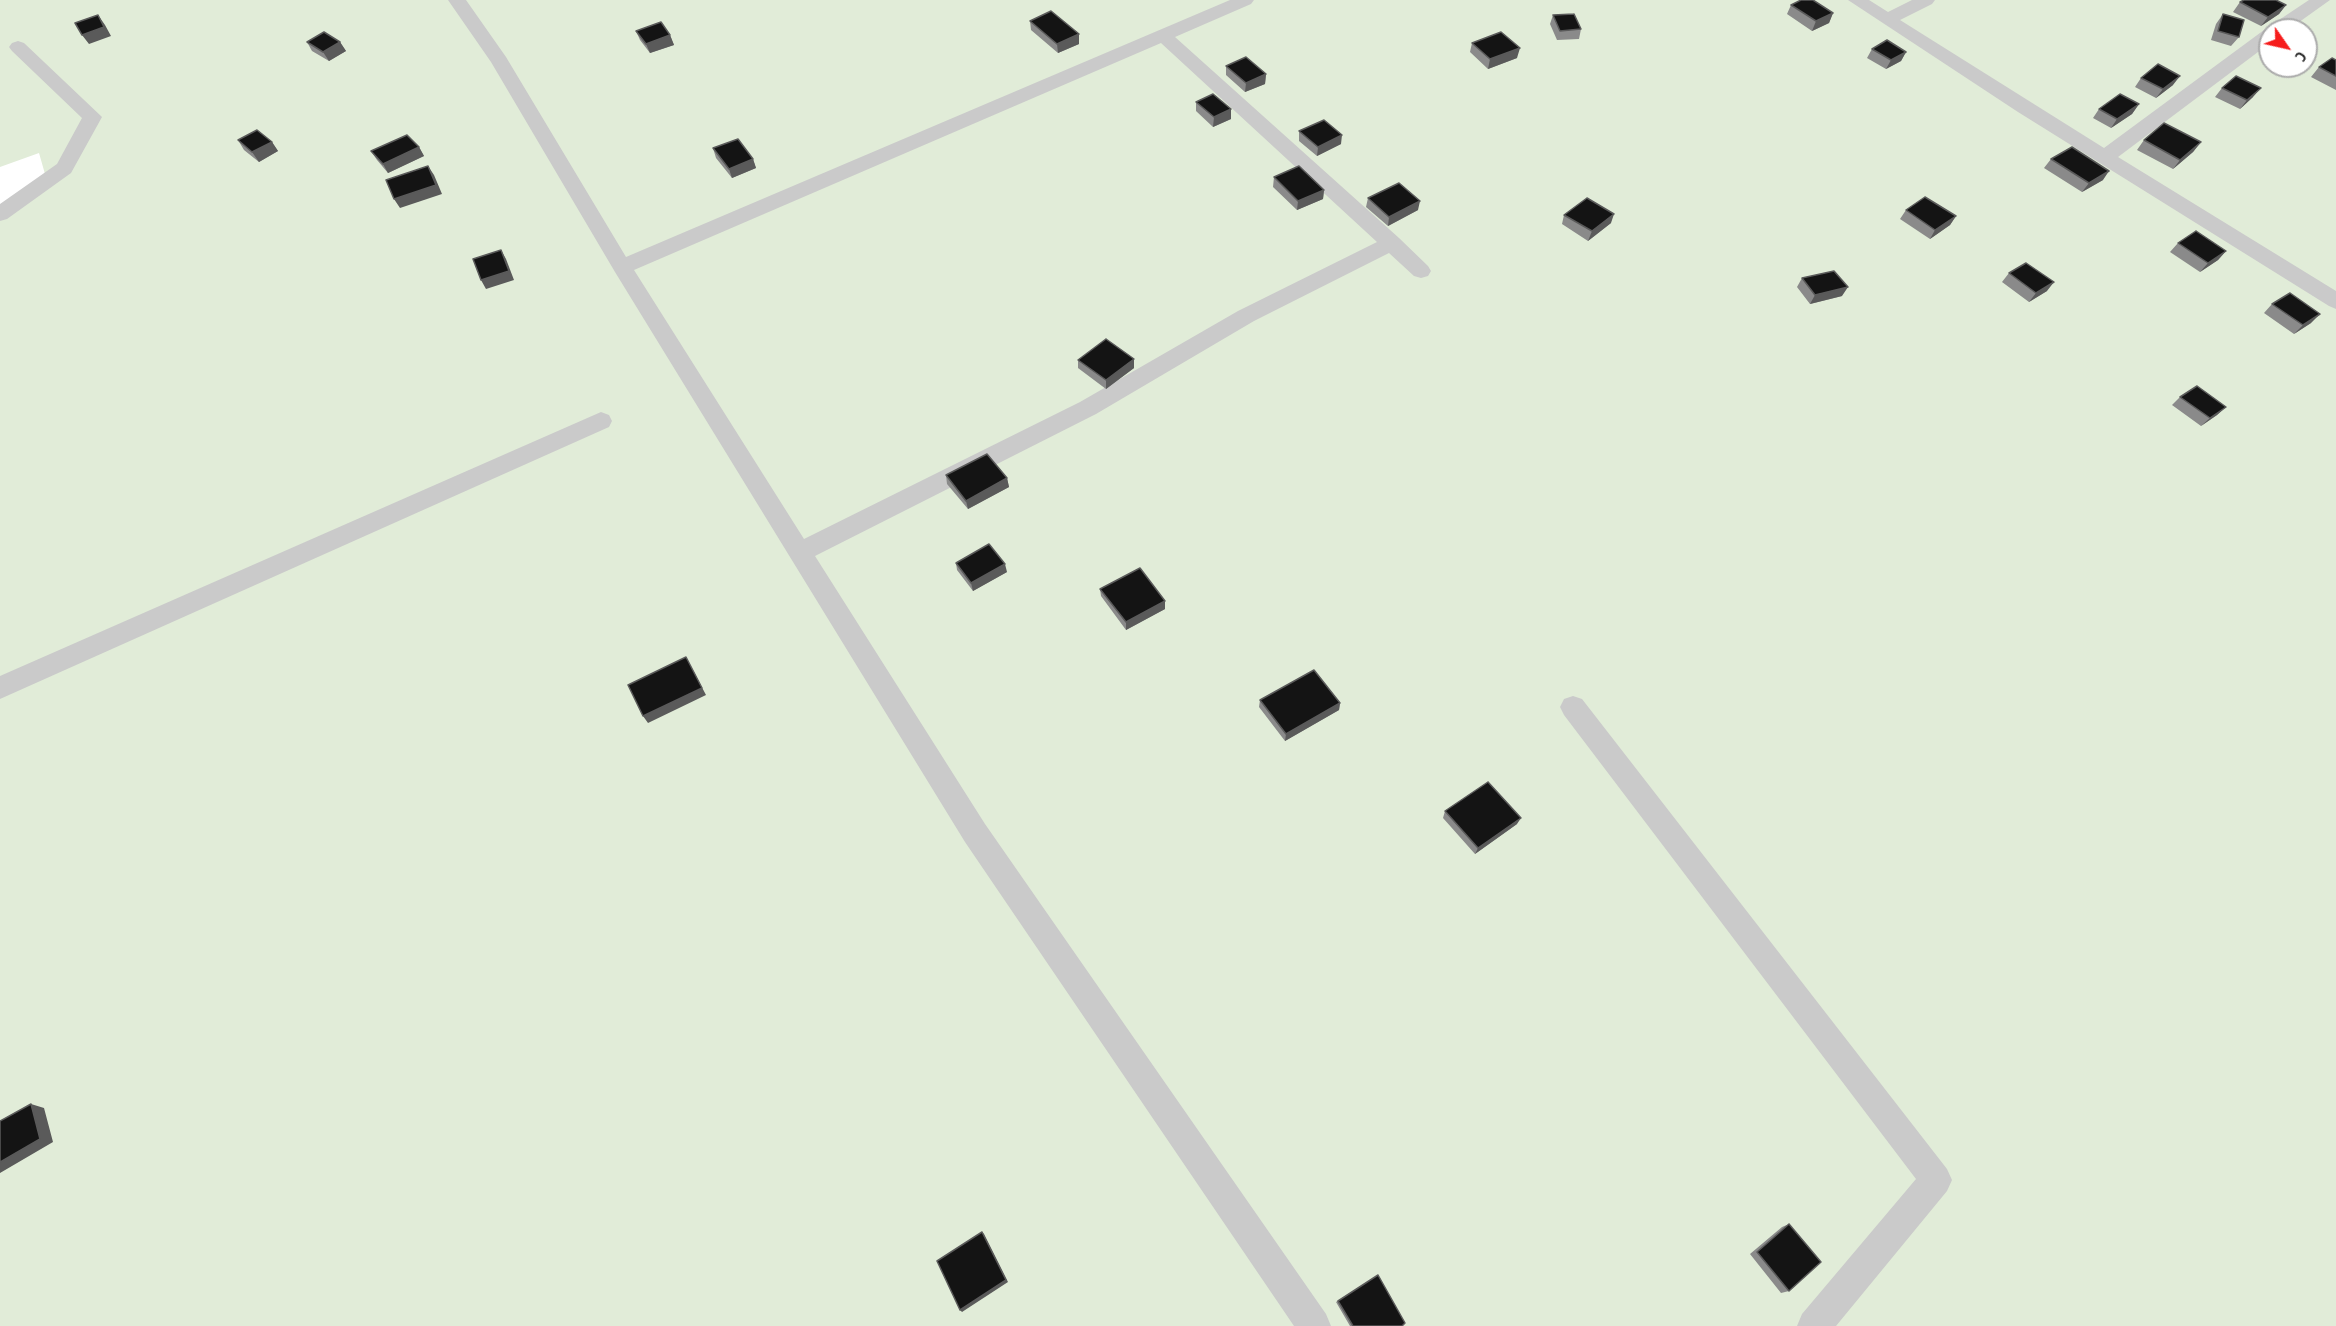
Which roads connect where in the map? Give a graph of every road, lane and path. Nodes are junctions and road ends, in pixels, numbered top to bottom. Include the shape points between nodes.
1 (457, 0) edge
2 (1245, 0) edge
3 (1857, 0) edge
4 (1926, 0) edge
5 (2321, 0) edge
6 (2294, 18) edge
7 (1887, 19) junction
8 (1163, 35) junction
9 (2258, 43) edge
10 (18, 47) dead end
11 (2105, 157) junction
12 (0, 214) edge
13 (1392, 243) junction
14 (622, 267) junction
15 (1421, 271) dead end
16 (2336, 300) edge
17 (601, 421) dead end
18 (800, 552) junction
19 (0, 688) edge
20 (1573, 707) dead end
21 (1314, 1326) edge
22 (1814, 1326) edge

1 - 14 lane via 500,61
2 - 8 lane
3 - 7 lane
4 - 7 lane
5 - 6 lane
7 - 11 lane
8 - 13 lane
8 - 14 lane
9 - 11 lane
10 - 12 lane via 92,117 64,168
11 - 16 lane
13 - 15 lane
13 - 18 lane via 1246,316 1088,408
14 - 18 lane
17 - 19 lane
18 - 21 lane via 975,833
20 - 22 lane via 1936,1180

